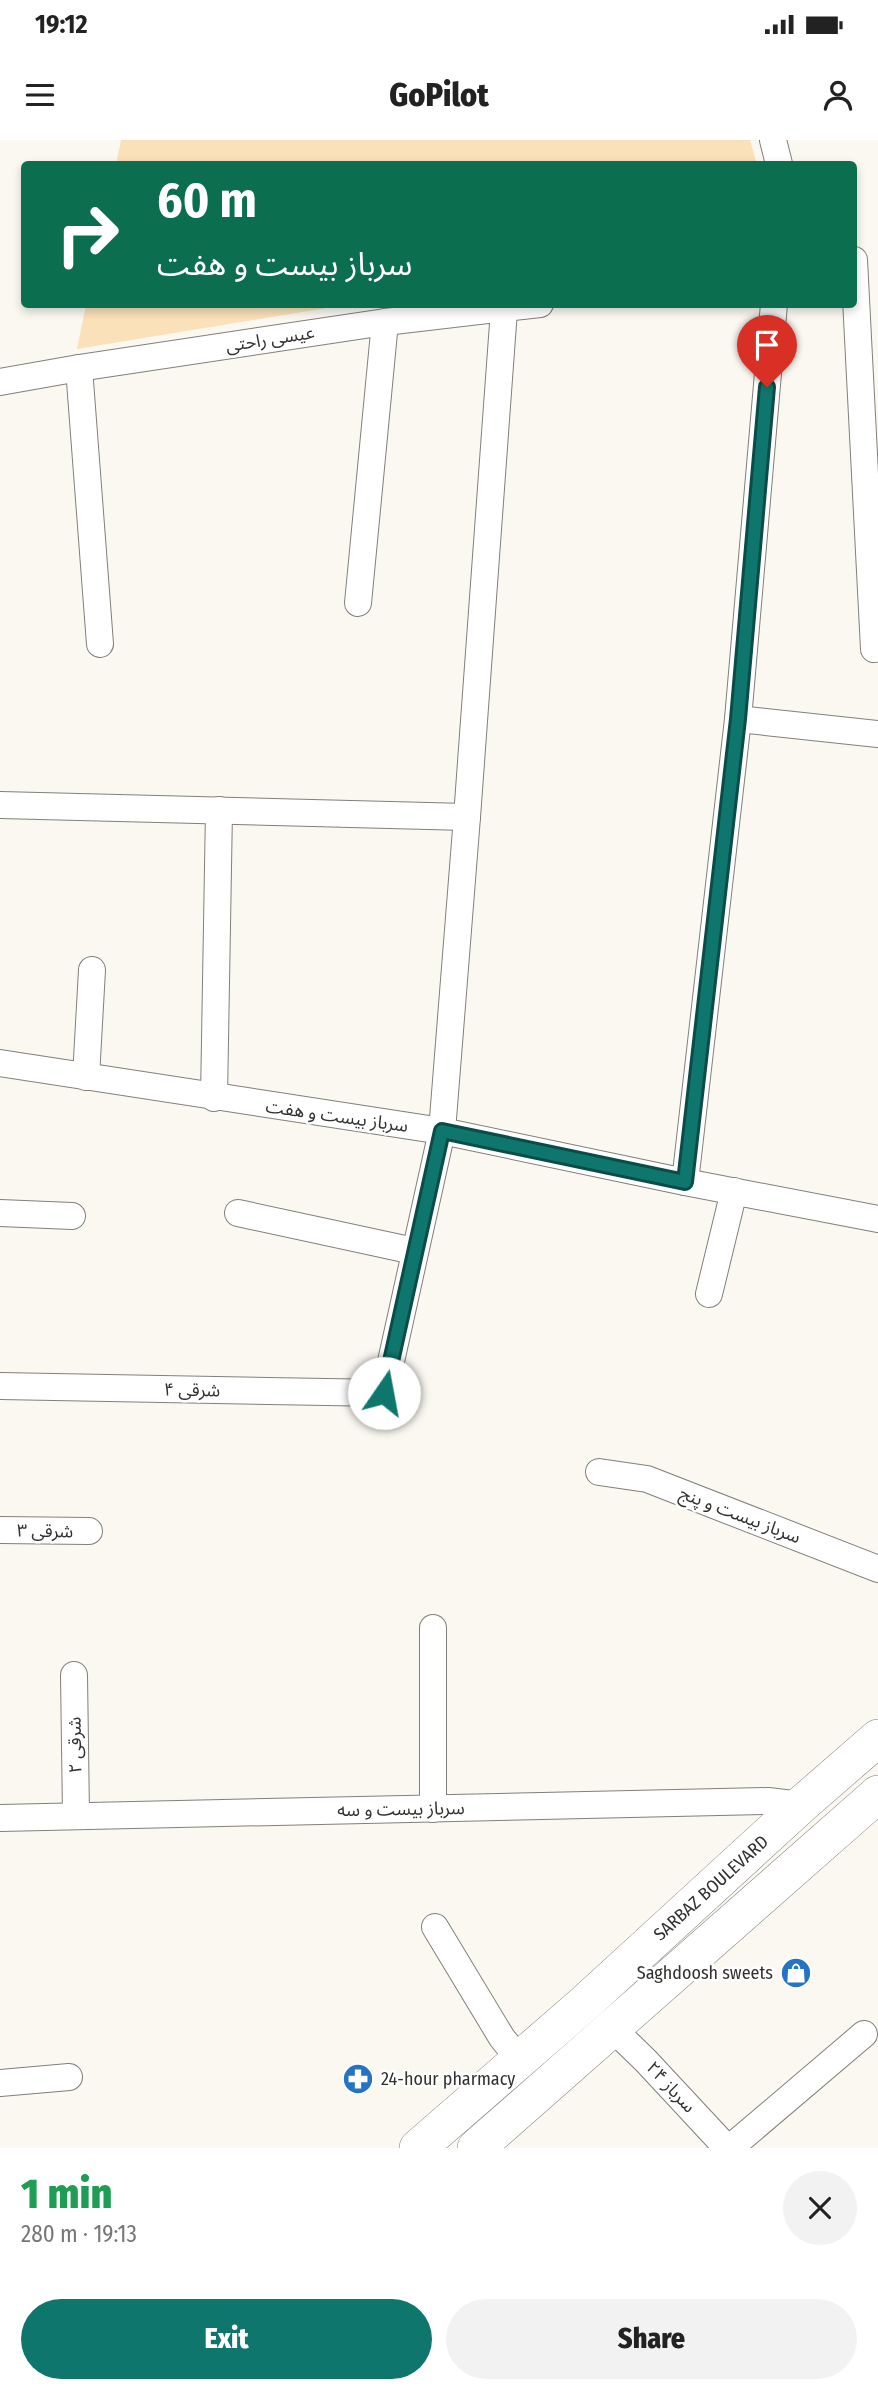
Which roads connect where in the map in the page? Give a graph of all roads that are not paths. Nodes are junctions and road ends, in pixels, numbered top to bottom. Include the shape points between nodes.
1 (773, 140) edge
2 (778, 161) edge
3 (878, 258) edge
4 (857, 260) edge
5 (516, 308) edge
6 (774, 308) edge
7 (856, 308) edge
8 (504, 310) junction
9 (385, 322) junction
10 (79, 368) junction
11 (0, 382) edge
12 (358, 603) dead end
13 (100, 644) dead end
14 (874, 649) dead end
15 (738, 719) junction
16 (878, 734) edge
17 (0, 805) edge
18 (219, 810) junction
19 (467, 817) junction
20 (92, 970) dead end
21 (0, 1063) edge
22 (86, 1077) junction
23 (214, 1098) junction
24 (442, 1131) junction
25 (685, 1182) junction
26 (734, 1191) junction
27 (0, 1213) edge
28 (238, 1213) dead end
29 (72, 1216) dead end
30 (878, 1219) edge
31 (414, 1251) junction
32 (709, 1294) dead end
33 (0, 1386) edge
34 (599, 1472) dead end
35 (0, 1530) edge
36 (89, 1531) dead end
37 (878, 1569) edge
38 (433, 1628) dead end
39 (74, 1675) dead end
40 (878, 1738) edge
41 (878, 1794) edge
42 (801, 1805) junction
43 (433, 1809) junction
44 (76, 1815) junction
45 (0, 1818) edge
46 (435, 1927) dead end
47 (612, 2028) junction
48 (864, 2034) dead end
49 (520, 2060) junction
50 (69, 2077) dead end
51 (0, 2083) edge
52 (418, 2148) edge
53 (476, 2148) edge
54 (729, 2148) edge

1 - 2 street
3 - 4 street
5 - 8 street, عیسی راحتی
6 - 15 street
7 - 14 street
8 - 9 street, عیسی راحتی
8 - 19 street
9 - 10 street, عیسی راحتی
9 - 12 street
10 - 11 street, عیسی راحتی
10 - 13 street
15 - 16 street
15 - 25 street
17 - 18 street
18 - 19 street
18 - 23 street
19 - 24 street
20 - 22 street
21 - 22 street, سرباز بیست و هفت
22 - 23 street, سرباز بیست و هفت
23 - 24 street, سرباز بیست و هفت
24 - 25 street, سرباز بیست و هفت
24 - 31 street
25 - 26 street, سرباز بیست و هفت
26 - 30 street, سرباز بیست و هفت
26 - 32 street
27 - 29 street
28 - 31 street
31 - 33 street, شرقی ۴ via 384,1393
34 - 37 street, سرباز بیست و پنج via 647,1479
35 - 36 street, شرقی ۳
38 - 43 street
39 - 44 street, شرقی ۲
40 - 42 main road, SARBAZ BOULEVARD
41 - 47 main road
42 - 43 street, سرباز بیست و سه via 768,1801
42 - 49 main road, SARBAZ BOULEVARD
43 - 44 street, سرباز بیست و سه
44 - 45 street, سرباز بیست و سه
46 - 49 street
47 - 53 main road
47 - 54 street, سرباز ۲۴
48 - 54 street
49 - 52 main road, SARBAZ BOULEVARD
50 - 51 street

